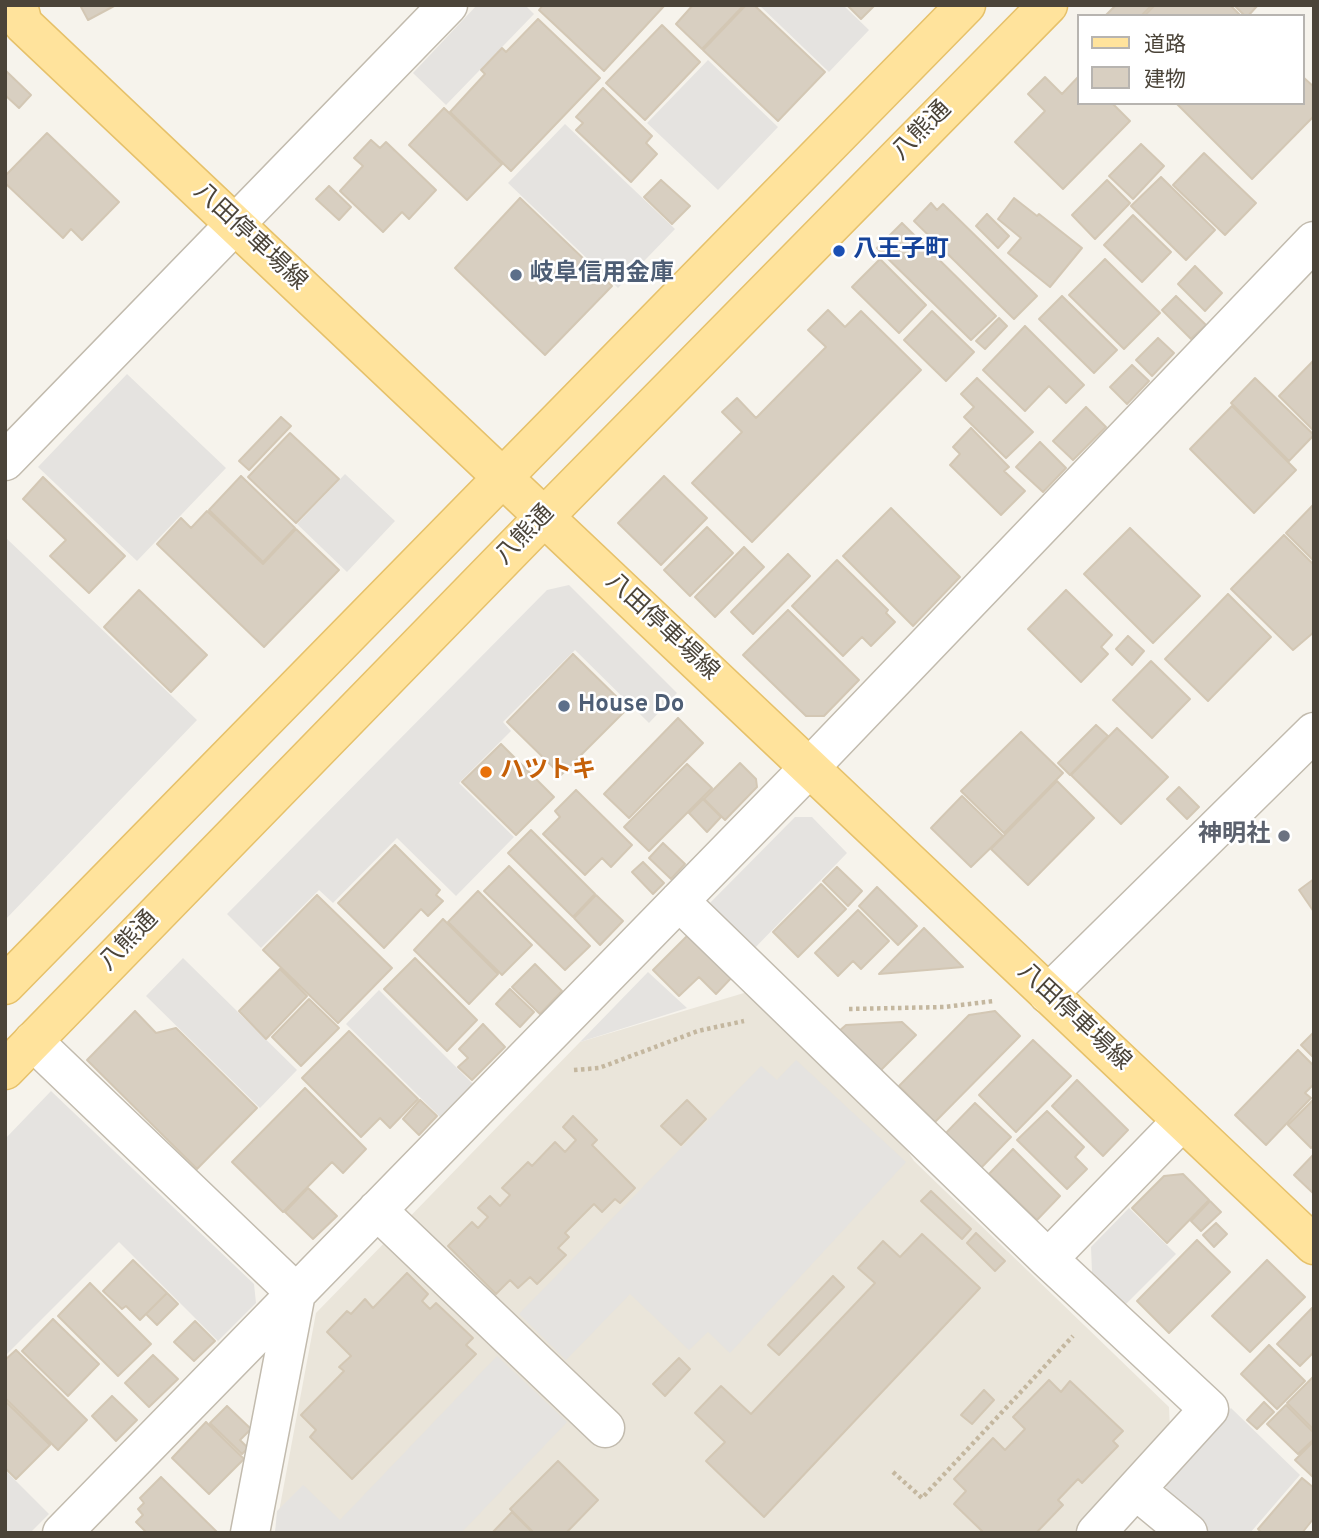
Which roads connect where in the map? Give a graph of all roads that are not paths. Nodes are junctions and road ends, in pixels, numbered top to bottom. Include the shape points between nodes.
1 (966, 5) edge
2 (1048, 5) edge
3 (446, 6) edge
4 (16, 13) edge
5 (235, 225) junction
6 (1314, 241) edge
7 (5, 461) edge
8 (504, 479) junction
9 (544, 517) junction
10 (1314, 732) edge
11 (809, 768) junction
12 (679, 901) junction
13 (5, 985) edge
14 (1048, 994) junction
15 (33, 1041) junction
16 (5, 1070) edge
17 (1182, 1121) junction
18 (377, 1210) junction
19 (1314, 1245) edge
20 (1048, 1259) junction
21 (296, 1293) junction
22 (605, 1428) dead end
23 (1136, 1490) junction
24 (62, 1533) edge
25 (250, 1533) edge
26 (1096, 1533) edge
27 (1188, 1533) edge

1 - 8 main road
2 - 9 main road, 八熊通
3 - 5 street
4 - 5 main road, 八田停車場線
5 - 7 street
5 - 8 main road, 八田停車場線
6 - 11 street
8 - 9 main road, 八田停車場線
8 - 13 main road
9 - 11 main road, 八田停車場線
9 - 15 main road, 八熊通
10 - 14 street
11 - 12 street
11 - 14 main road, 八田停車場線
12 - 18 street
12 - 20 street
14 - 17 main road, 八田停車場線
15 - 16 main road, 八熊通
15 - 21 street
17 - 19 main road, 八田停車場線
17 - 20 street
18 - 21 street
18 - 22 street
20 - 23 street via 1209,1409
21 - 24 street
21 - 25 street
23 - 26 street
23 - 27 street

